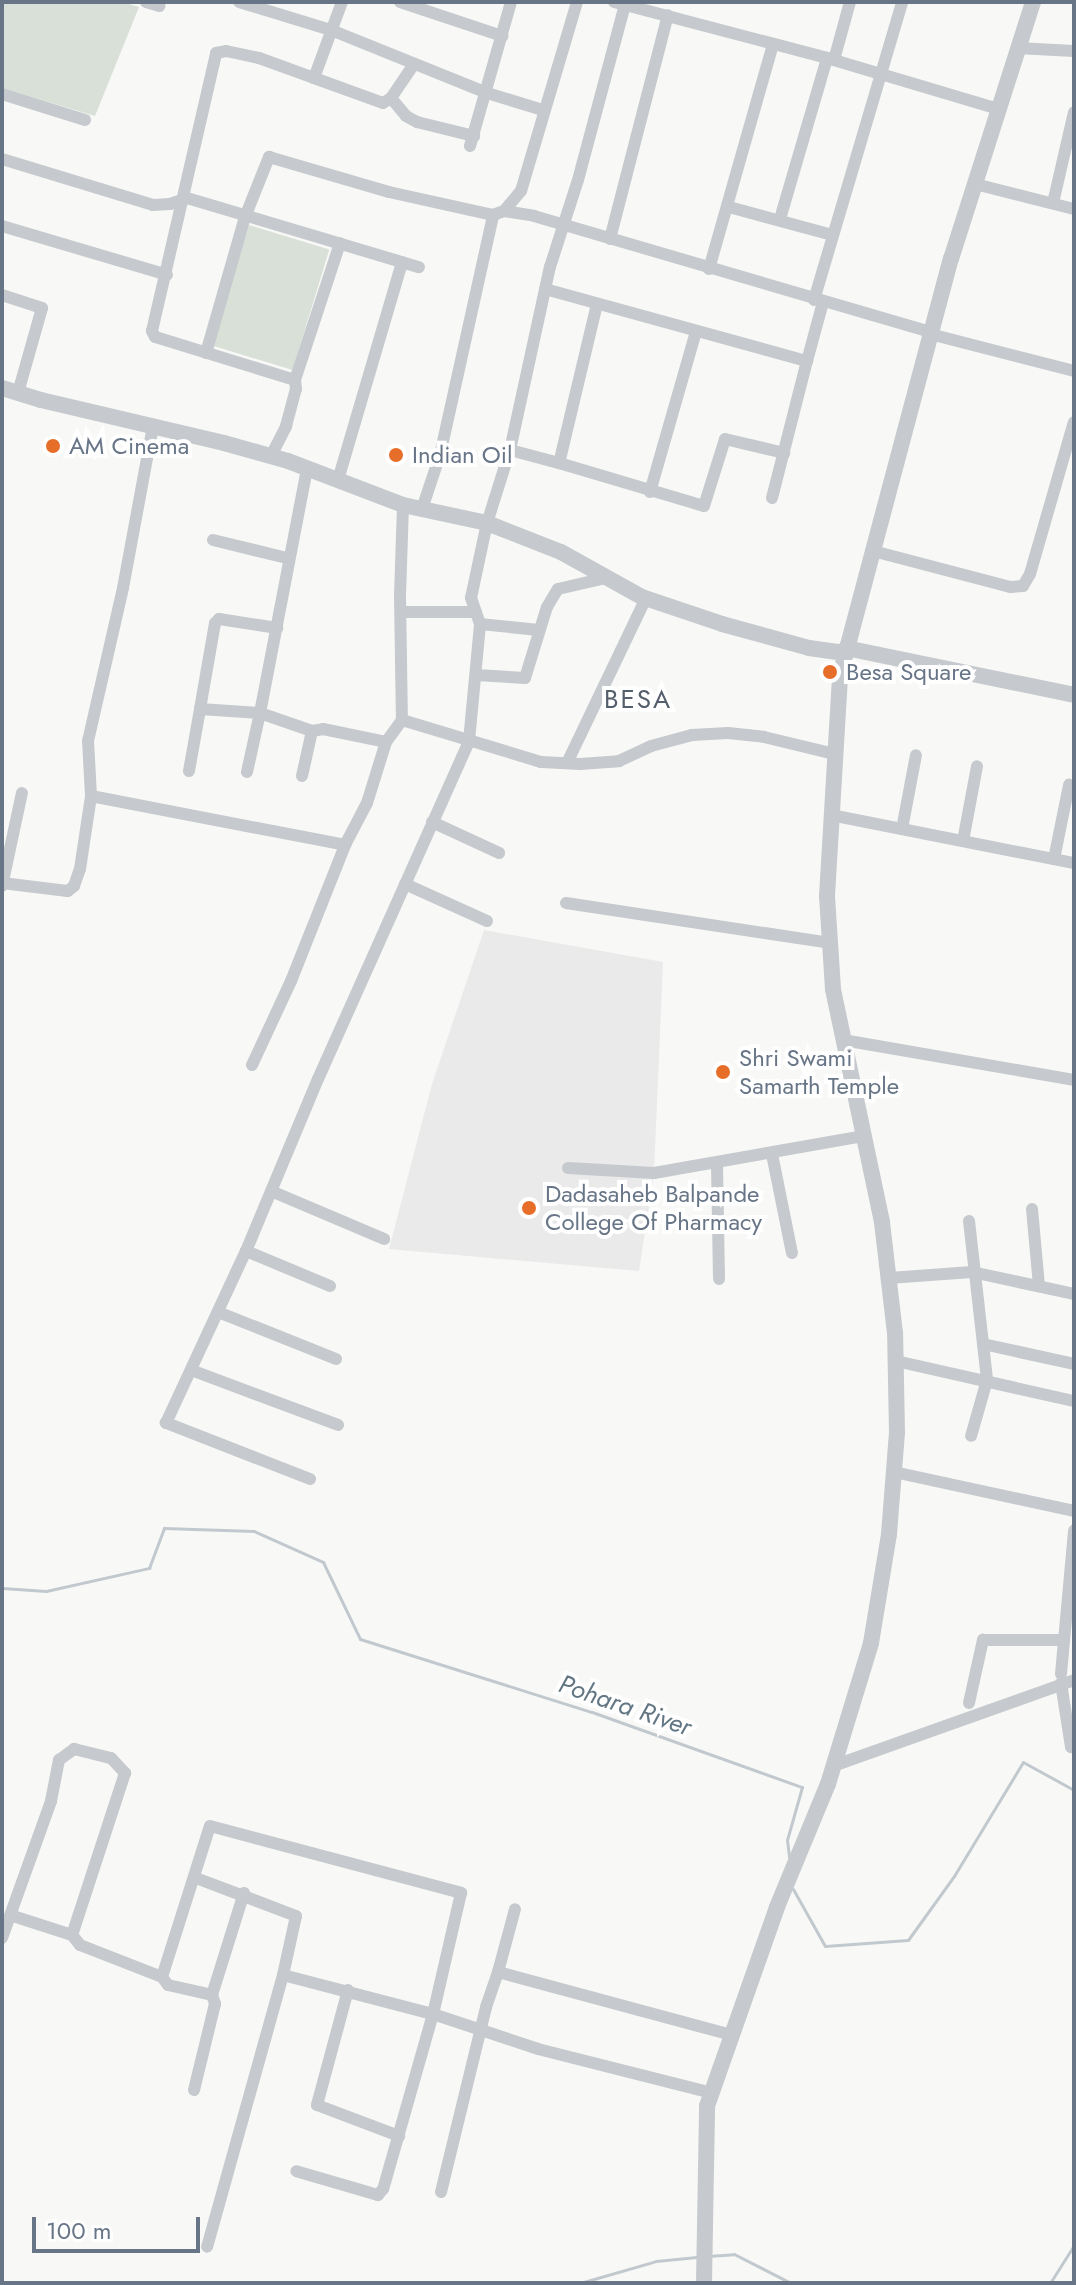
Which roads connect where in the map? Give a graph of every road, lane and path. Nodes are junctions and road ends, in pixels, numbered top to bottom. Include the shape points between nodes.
1 (239, 2) edge
2 (342, 2) edge
3 (400, 2) edge
4 (511, 2) edge
5 (577, 2) edge
6 (850, 2) edge
7 (902, 2) edge
8 (1033, 2) edge
9 (620, 3) edge
10 (668, 15) junction
11 (331, 30) junction
12 (502, 36) junction
13 (773, 44) junction
14 (1017, 48) junction
15 (1074, 51) edge
16 (831, 59) junction
17 (414, 64) junction
18 (878, 74) junction
19 (314, 78) junction
20 (487, 93) junction
21 (2, 94) edge
22 (391, 98) junction
23 (998, 109) junction
24 (543, 110) junction
25 (1074, 112) edge
26 (85, 120) dead end
27 (2, 159) edge
28 (975, 184) junction
29 (185, 199) junction
30 (1053, 203) junction
31 (729, 207) junction
32 (1074, 209) edge
33 (499, 213) junction
34 (245, 217) junction
35 (780, 219) junction
36 (562, 225) junction
37 (2, 226) edge
38 (832, 235) junction
39 (610, 239) junction
40 (340, 243) junction
41 (402, 262) junction
42 (419, 267) dead end
43 (709, 269) junction
44 (167, 275) junction
45 (545, 289) junction
46 (2, 295) edge
47 (818, 301) junction
48 (597, 304) junction
49 (696, 332) junction
50 (930, 333) junction
51 (206, 353) junction
52 (807, 361) junction
53 (1074, 371) edge
54 (295, 380) junction
55 (10, 391) edge
56 (1074, 422) edge
57 (153, 426) junction
58 (510, 450) junction
59 (784, 453) junction
60 (271, 456) junction
61 (559, 463) junction
62 (307, 468) junction
63 (338, 480) junction
64 (650, 492) junction
65 (772, 498) dead end
66 (403, 505) junction
67 (422, 509) junction
68 (487, 523) junction
69 (213, 540) dead end
70 (873, 551) junction
71 (287, 558) junction
72 (605, 578) junction
73 (646, 598) junction
74 (401, 612) junction
75 (478, 618) junction
76 (277, 628) junction
77 (539, 630) junction
78 (846, 650) junction
79 (476, 675) junction
80 (1074, 695) edge
81 (200, 709) junction
82 (260, 713) junction
83 (402, 720) junction
84 (312, 731) junction
85 (469, 741) junction
86 (386, 742) junction
87 (835, 754) junction
88 (916, 755) dead end
89 (567, 763) junction
90 (977, 766) dead end
91 (189, 771) dead end
92 (247, 772) dead end
93 (302, 776) dead end
94 (1069, 785) dead end
95 (22, 793) dead end
96 (91, 796) junction
97 (831, 815) junction
98 (432, 822) junction
99 (902, 829) junction
100 (963, 841) junction
101 (345, 845) junction
102 (499, 853) dead end
103 (1054, 859) junction
104 (1074, 863) edge
105 (2, 884) edge
106 (405, 884) junction
107 (566, 903) dead end
108 (487, 921) dead end
109 (830, 943) junction
110 (843, 1040) junction
111 (252, 1065) dead end
112 (1074, 1080) edge
113 (863, 1136) junction
114 (772, 1154) junction
115 (717, 1164) junction
116 (568, 1168) dead end
117 (271, 1191) junction
118 (1032, 1209) dead end
119 (969, 1221) dead end
120 (384, 1239) dead end
121 (246, 1251) junction
122 (792, 1253) dead end
123 (974, 1273) junction
124 (889, 1278) junction
125 (719, 1279) dead end
126 (330, 1286) dead end
127 (1039, 1286) junction
128 (1074, 1294) edge
129 (218, 1312) junction
130 (983, 1344) junction
131 (336, 1359) dead end
132 (896, 1361) junction
133 (1074, 1364) edge
134 (191, 1370) junction
135 (987, 1380) junction
136 (1074, 1401) edge
137 (338, 1425) dead end
138 (971, 1436) dead end
139 (894, 1472) junction
140 (310, 1479) dead end
141 (1074, 1511) edge
142 (1074, 1531) edge
143 (1064, 1640) junction
144 (1061, 1678) junction
145 (1074, 1680) edge
146 (969, 1703) dead end
147 (1074, 1747) edge
148 (833, 1766) junction
149 (196, 1878) junction
150 (244, 1893) junction
151 (515, 1909) dead end
152 (13, 1916) junction
153 (72, 1935) junction
154 (2, 1938) edge
155 (498, 1972) junction
156 (283, 1975) junction
157 (162, 1977) junction
158 (348, 1990) junction
159 (212, 1995) junction
160 (433, 2014) junction
161 (482, 2029) junction
162 (732, 2035) junction
163 (194, 2090) dead end
164 (712, 2093) junction
165 (399, 2136) junction
166 (296, 2171) dead end
167 (441, 2192) dead end
168 (207, 2247) dead end
169 (704, 2283) edge

1 - 11 street
2 - 11 street
3 - 12 street
4 - 12 street
5 - 24 street
6 - 16 street
7 - 18 street
8 - 14 street
9 - 10 street
9 - 36 street via 578,180
10 - 13 street
10 - 39 street
11 - 17 street
11 - 19 street
12 - 20 street
13 - 16 street
13 - 31 street
14 - 15 street
14 - 23 street
16 - 18 street
16 - 35 street
17 - 20 street
17 - 22 street
18 - 23 street
18 - 38 street
19 - 22 street via 372,101
19 - 29 street via 259,58 216,53
20 - 22 street via 472,141 417,122
20 - 24 street
21 - 26 street
23 - 28 street
24 - 33 street via 521,191
25 - 30 street
27 - 29 street via 153,205
28 - 30 street
28 - 50 street
29 - 34 street
29 - 44 street
30 - 32 street
31 - 35 street
31 - 43 street
33 - 34 street via 389,192 269,157
33 - 36 street
33 - 67 street
34 - 40 street
34 - 51 street
35 - 38 street
36 - 39 street
36 - 45 street
37 - 44 street
38 - 47 street
39 - 43 street
40 - 41 street
40 - 54 street
41 - 42 street
41 - 63 street
43 - 47 street
44 - 51 street via 152,331 155,337
45 - 48 street
45 - 58 street
46 - 55 street via 42,308
47 - 50 street
47 - 52 street
48 - 49 street
48 - 61 street
49 - 52 street
49 - 64 street
50 - 53 street
50 - 70 street
51 - 54 street
52 - 59 street
54 - 60 street via 286,426
55 - 57 street
56 - 70 street via 1023,586
57 - 60 street
57 - 96 street via 88,741
58 - 61 street
58 - 68 street
59 - 64 street via 725,439 704,506
59 - 65 street
60 - 62 street
61 - 64 street
62 - 63 street
62 - 71 street
63 - 66 street
66 - 67 street
66 - 74 street
67 - 68 street
68 - 72 street via 561,552
68 - 75 street via 471,598
69 - 71 street
70 - 78 street
71 - 76 street
72 - 73 street
72 - 77 street via 558,589
73 - 78 street via 809,648
73 - 89 street
74 - 75 street
74 - 83 street
75 - 77 street
75 - 79 street
76 - 81 street via 219,619 215,623
76 - 82 street
77 - 79 street via 525,678
78 - 80 street
78 - 87 street
79 - 85 street
81 - 82 street
81 - 91 street
82 - 84 street
82 - 92 street
83 - 85 street
83 - 86 street
84 - 86 street
84 - 93 street
85 - 89 street via 541,762
85 - 98 street
86 - 101 street via 367,803
87 - 89 street via 728,733 692,735 619,761
87 - 97 street
88 - 99 street
90 - 100 street
94 - 103 street
95 - 105 street
96 - 101 street
96 - 105 street via 74,886 68,891
97 - 99 street
97 - 109 street
98 - 102 street
98 - 106 street
99 - 100 street
100 - 103 street
101 - 111 street
103 - 104 street
106 - 108 street
106 - 117 street
107 - 109 street
109 - 110 street
110 - 112 street
110 - 113 street
113 - 114 street
113 - 124 street
114 - 115 street
114 - 122 street
115 - 116 street via 654,1173
115 - 125 street
117 - 120 street
117 - 121 street
118 - 127 street
119 - 123 street
121 - 126 street
121 - 129 street
123 - 124 street
123 - 127 street
123 - 130 street
124 - 132 street
127 - 128 street
129 - 131 street
129 - 134 street
130 - 133 street
130 - 135 street
132 - 135 street
132 - 139 street
134 - 137 street
134 - 140 street via 166,1423
135 - 136 street
135 - 138 street
139 - 141 street
139 - 148 street via 871,1643
142 - 143 street
143 - 144 street
143 - 146 street via 983,1640
144 - 145 street
144 - 147 street
144 - 148 street
148 - 162 street
149 - 150 street
149 - 157 street
149 - 160 street via 210,1826 461,1893
150 - 156 street via 296,1916
150 - 159 street
151 - 155 street
152 - 153 street
152 - 153 street via 59,1760 74,1749 111,1758 125,1773
152 - 154 street
153 - 157 street via 80,1945
155 - 161 street
155 - 162 street
156 - 158 street
156 - 168 street
157 - 159 street via 168,1985
158 - 160 street
158 - 165 street via 317,2105
159 - 163 street via 215,2004
160 - 161 street
160 - 165 street
161 - 164 street via 538,2049
161 - 167 street
162 - 164 street
164 - 169 street via 703,2191
165 - 166 street via 378,2195

